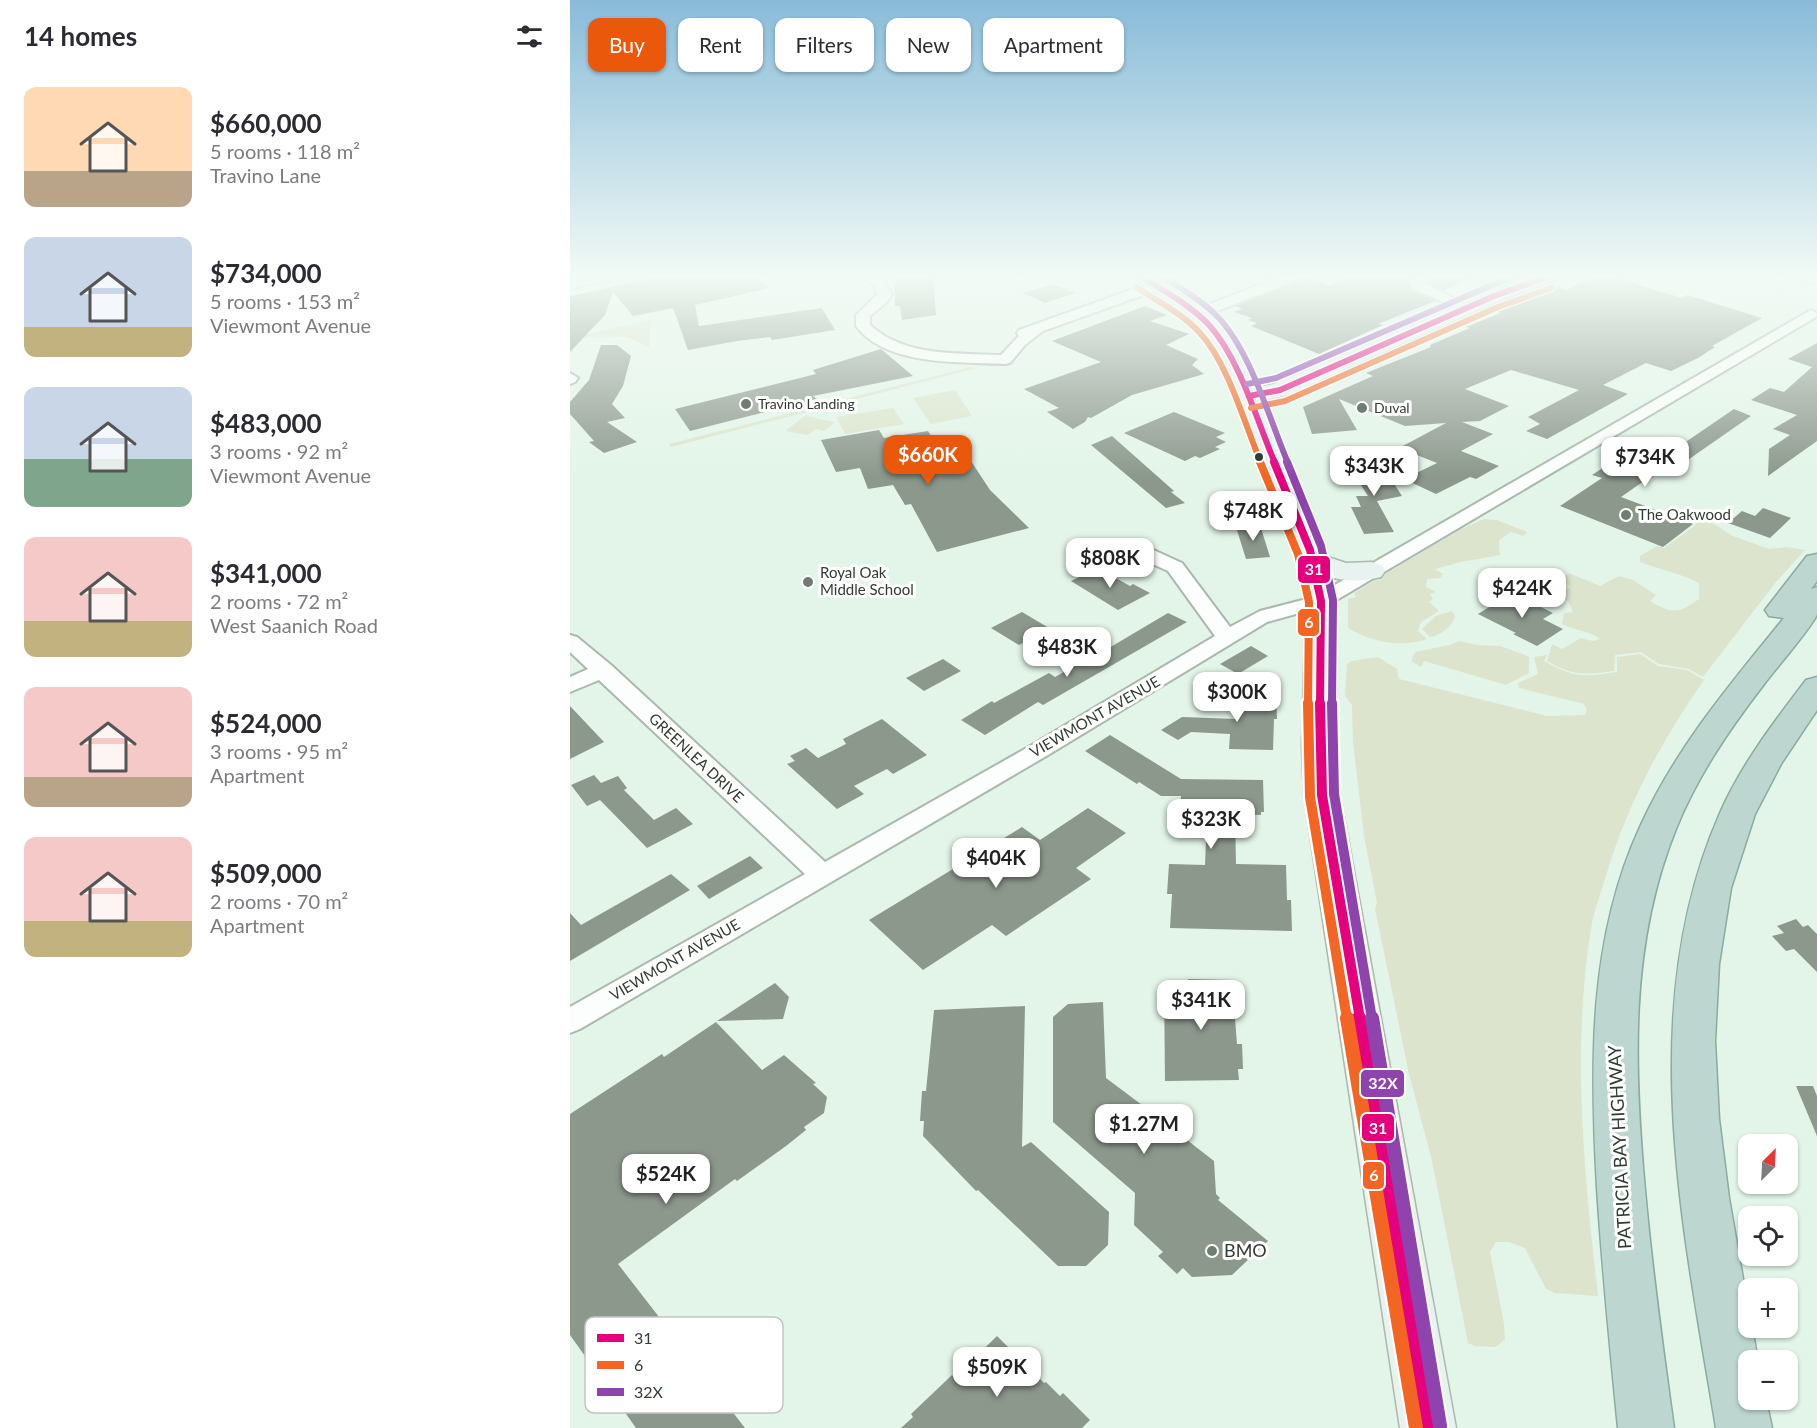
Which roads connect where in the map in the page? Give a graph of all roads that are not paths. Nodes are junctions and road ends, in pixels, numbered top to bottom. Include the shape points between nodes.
1 (888, 344) edge
2 (1018, 344) edge
3 (1223, 344) edge
4 (1386, 344) edge
5 (1759, 344) edge
6 (1249, 396) junction
7 (1129, 546) dead end
8 (1313, 561) junction
9 (1817, 562) edge
10 (1371, 571) junction
11 (1817, 596) edge
12 (1321, 601) junction
13 (1228, 639) junction
14 (570, 641) edge
15 (603, 670) junction
16 (570, 685) edge
17 (1817, 687) edge
18 (1817, 712) edge
19 (1763, 766) junction
20 (822, 875) junction
21 (1619, 971) junction
22 (570, 1021) edge
23 (1428, 1428) edge
24 (1646, 1428) edge
25 (1744, 1428) edge

1 - 2 street via 918,353 999,359
3 - 6 main road
4 - 6 main road via 1280,390
5 - 10 street, VIEWMONT AVENUE
6 - 8 main road
7 - 13 street via 1175,567
8 - 10 main road via 1343,572
8 - 12 main road
9 - 21 highway via 1710,703 1644,814 1623,870 1610,924
10 - 12 street, VIEWMONT AVENUE
11 - 21 highway, PATRICIA BAY HIGHWAY via 1707,739 1677,788 1641,868
12 - 13 street, VIEWMONT AVENUE via 1275,611
12 - 23 main road via 1322,795
13 - 20 street, VIEWMONT AVENUE
14 - 15 street, GREENLEA DRIVE
15 - 16 street
15 - 20 street, GREENLEA DRIVE
17 - 19 highway
18 - 19 highway
19 - 25 highway via 1737,814 1716,872 1696,981 1693,1060 1713,1251
20 - 22 street, VIEWMONT AVENUE
21 - 24 highway, PATRICIA BAY HIGHWAY via 1614,1037 1615,1118 1625,1252

